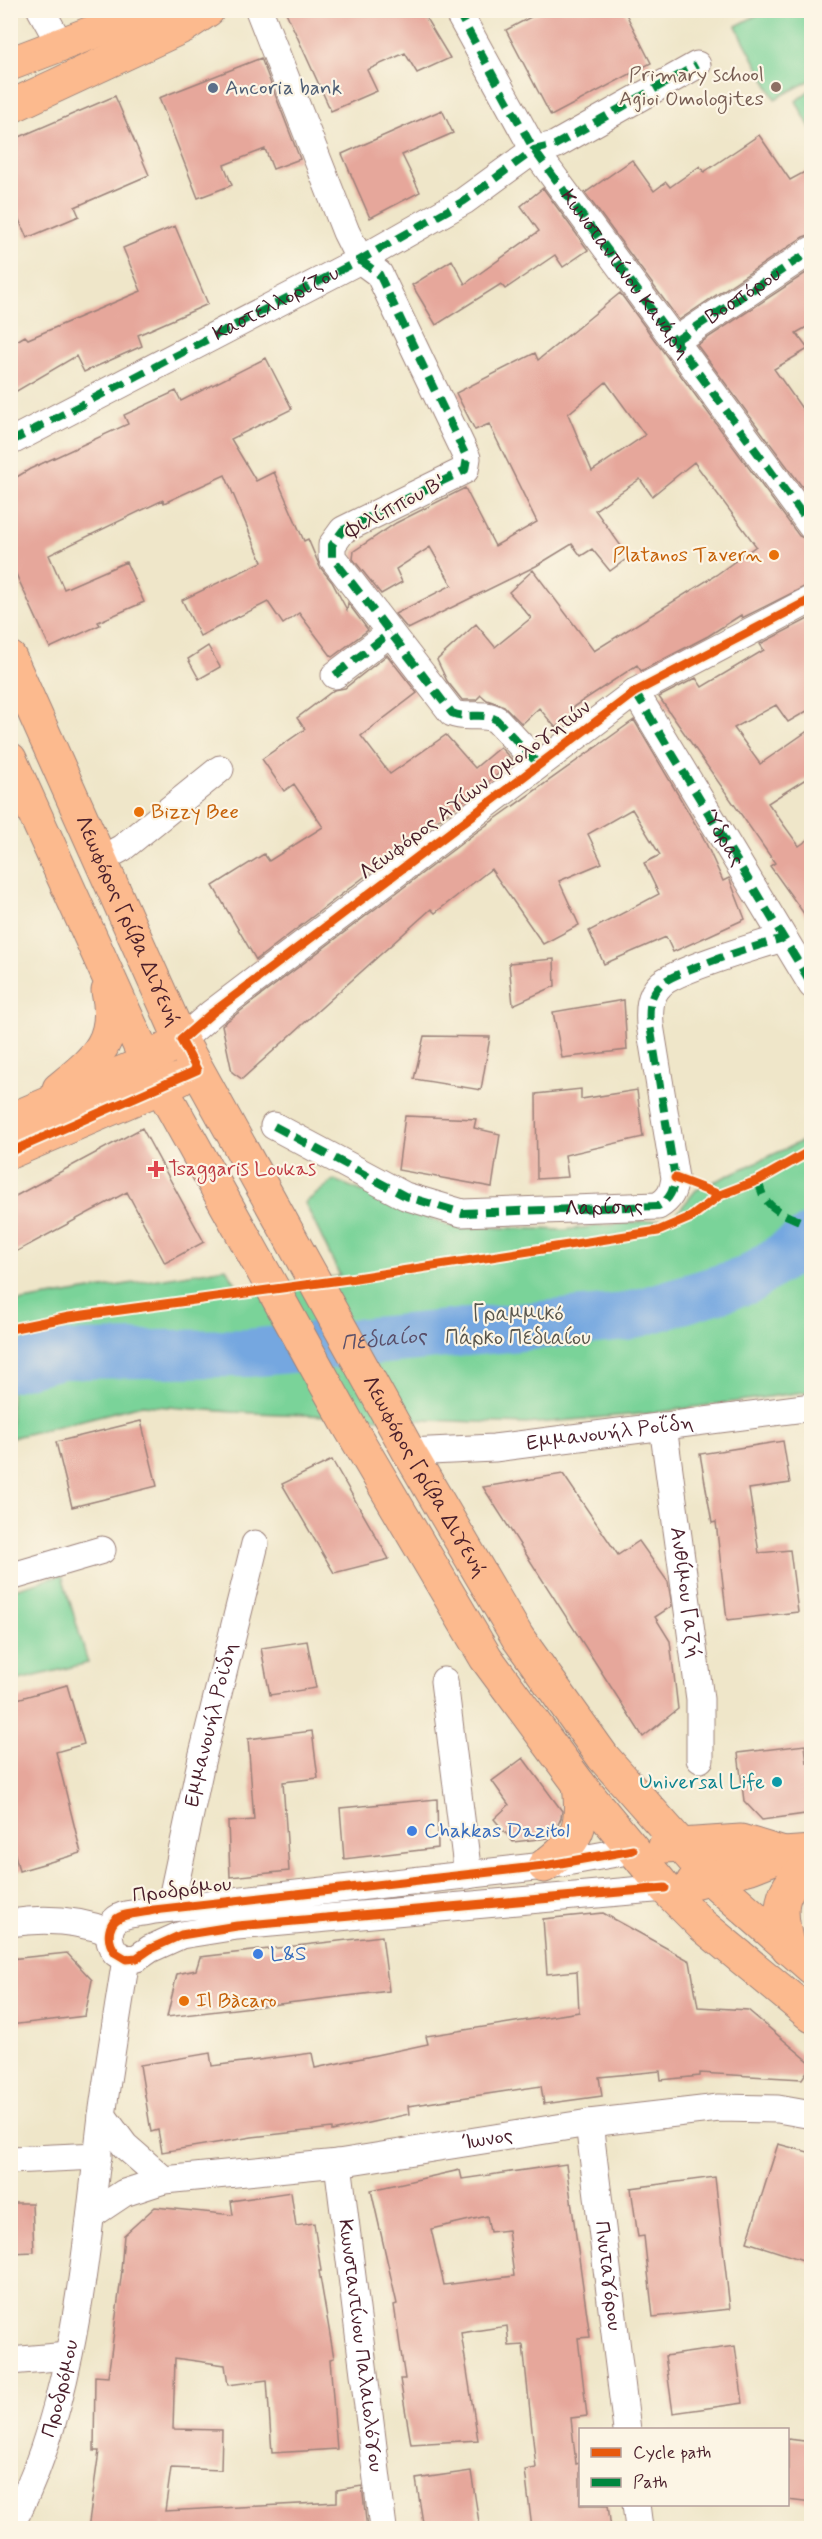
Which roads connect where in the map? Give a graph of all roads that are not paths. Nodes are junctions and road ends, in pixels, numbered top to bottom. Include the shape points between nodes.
1 (41, 10) edge
2 (152, 10) edge
3 (208, 10) edge
4 (259, 10) edge
5 (457, 10) edge
6 (60, 44) junction
7 (10, 64) edge
8 (697, 65) dead end
9 (10, 107) edge
10 (534, 150) junction
11 (812, 250) edge
12 (360, 260) junction
13 (675, 341) junction
14 (10, 442) edge
15 (812, 527) edge
16 (812, 599) edge
17 (390, 633) junction
18 (10, 658) edge
19 (335, 675) dead end
20 (635, 692) junction
21 (10, 759) edge
22 (538, 764) junction
23 (220, 769) dead end
24 (100, 860) junction
25 (783, 938) junction
26 (103, 966) junction
27 (812, 985) edge
28 (181, 1040) junction
29 (197, 1070) junction
30 (154, 1075) junction
31 (22, 1115) edge
32 (274, 1126) dead end
33 (10, 1152) edge
34 (812, 1407) edge
35 (663, 1426) junction
36 (409, 1452) junction
37 (255, 1544) dead end
38 (102, 1550) dead end
39 (10, 1577) edge
40 (444, 1681) dead end
41 (700, 1759) dead end
42 (579, 1784) junction
43 (680, 1844) junction
44 (633, 1850) junction
45 (802, 1856) edge
46 (544, 1866) junction
47 (468, 1875) junction
48 (710, 1878) junction
49 (665, 1888) junction
50 (170, 1908) junction
51 (136, 1914) junction
52 (13, 1920) edge
53 (109, 1932) junction
54 (138, 1954) junction
55 (800, 1958) edge
56 (812, 2016) edge
57 (102, 2115) junction
58 (812, 2115) edge
59 (589, 2122) junction
60 (98, 2156) junction
61 (10, 2160) edge
62 (338, 2163) junction
63 (164, 2180) junction
64 (91, 2215) junction
65 (68, 2355) junction
66 (10, 2361) edge
67 (627, 2428) edge
68 (636, 2506) edge
69 (10, 2526) edge
70 (383, 2529) edge
71 (639, 2529) edge

1 - 6 street
2 - 6 main road
3 - 9 main road via 184,26
4 - 12 street
5 - 10 street, Κωνσταντίνου Κανάρη
6 - 7 main road
8 - 10 street, Καστελλορίζου via 555,145
10 - 12 street, Καστελλορίζου via 464,201
10 - 13 street, Κωνσταντίνου Κανάρη
11 - 13 street, Βοσπόρου
12 - 14 street, Καστελλορίζου
12 - 17 street, Φιλίππου Β' via 379,274 467,459 465,470 343,530 332,545 332,557
13 - 15 street, Κωνσταντίνου Κανάρη
16 - 20 street, Λεωφόρος Αγίων Ομολογητών
17 - 19 street
17 - 22 street, Φιλίππου Β' via 452,713 469,717 489,715
18 - 24 main road, Λεωφόρος Γρίβα Διγενή
20 - 22 street, Λεωφόρος Αγίων Ομολογητών
20 - 25 street, Ύδρας
21 - 26 main road, Λεωφόρος Γρίβα Διγενή
22 - 28 street, Λεωφόρος Αγίων Ομολογητών
23 - 24 street via 122,848
24 - 28 main road, Λεωφόρος Γρίβα Διγενή
25 - 27 street, Ύδρας
25 - 32 street, Λαρίσης via 669,978 653,994 650,1024 675,1178 668,1200 658,1206 462,1213 405,1196
26 - 30 main road, Λεωφόρος Γρίβα Διγενή
26 - 31 main road via 112,1017 109,1036 85,1067
28 - 29 main road, Λεωφόρος Γρίβα Διγενή
28 - 30 main road
29 - 30 main road
29 - 36 main road, Λεωφόρος Γρίβα Διγενή
30 - 31 main road
30 - 33 main road
30 - 42 main road, Λεωφόρος Γρίβα Διγενή via 348,1424 486,1658
34 - 35 street, Εμμανουήλ Ροΐδη
35 - 36 street, Εμμανουήλ Ροΐδη via 494,1448
35 - 41 street, Ανθίμου Γαζή via 700,1699
36 - 43 main road, Λεωφόρος Γρίβα Διγενή via 518,1638 603,1757
37 - 50 street, Εμμανουήλ Ροϊδη via 201,1762
38 - 39 street
40 - 47 street
42 - 44 main road, Λεωφόρος Γρίβα Διγενή
42 - 46 main road via 582,1809 575,1837 566,1850
43 - 44 main road, Προδρόμου
43 - 45 main road, Προδρόμου via 741,1841
43 - 48 main road, Λεωφόρος Γρίβα Διγενή
44 - 46 street, Προδρόμου
44 - 49 main road, Λεωφόρος Γρίβα Διγενή
45 - 48 main road, Προδρόμου
45 - 55 main road via 799,1873 782,1901 781,1917
46 - 47 street, Προδρόμου
47 - 50 street, Προδρόμου
48 - 49 main road, Προδρόμου
48 - 55 main road, Λεωφόρος Γρίβα Διγενή
49 - 54 street, Προδρόμου via 237,1926 181,1935
49 - 56 main road, Λεωφόρος Γρίβα Διγενή via 702,1925
50 - 51 street, Προδρόμου
51 - 53 street, Προδρόμου via 119,1917
51 - 54 street, Προδρόμου via 151,1925 154,1937
52 - 53 street via 90,1925
53 - 54 street via 112,1949
54 - 57 street, Προδρόμου
57 - 60 street, Προδρόμου
57 - 63 street via 125,2146
58 - 59 street, Ίωνος via 778,2109 719,2108
59 - 62 street, Ίωνος
59 - 67 street, Πνυταγόρου
60 - 61 street
60 - 64 street, Προδρόμου
62 - 63 street, Ίωνος
62 - 70 street, Κωνσταντίνου Παλαιολόγου
63 - 64 street, Ίωνος via 124,2193
64 - 65 street, Προδρόμου
65 - 66 street
65 - 69 street, Προδρόμου via 40,2465
68 - 71 street

